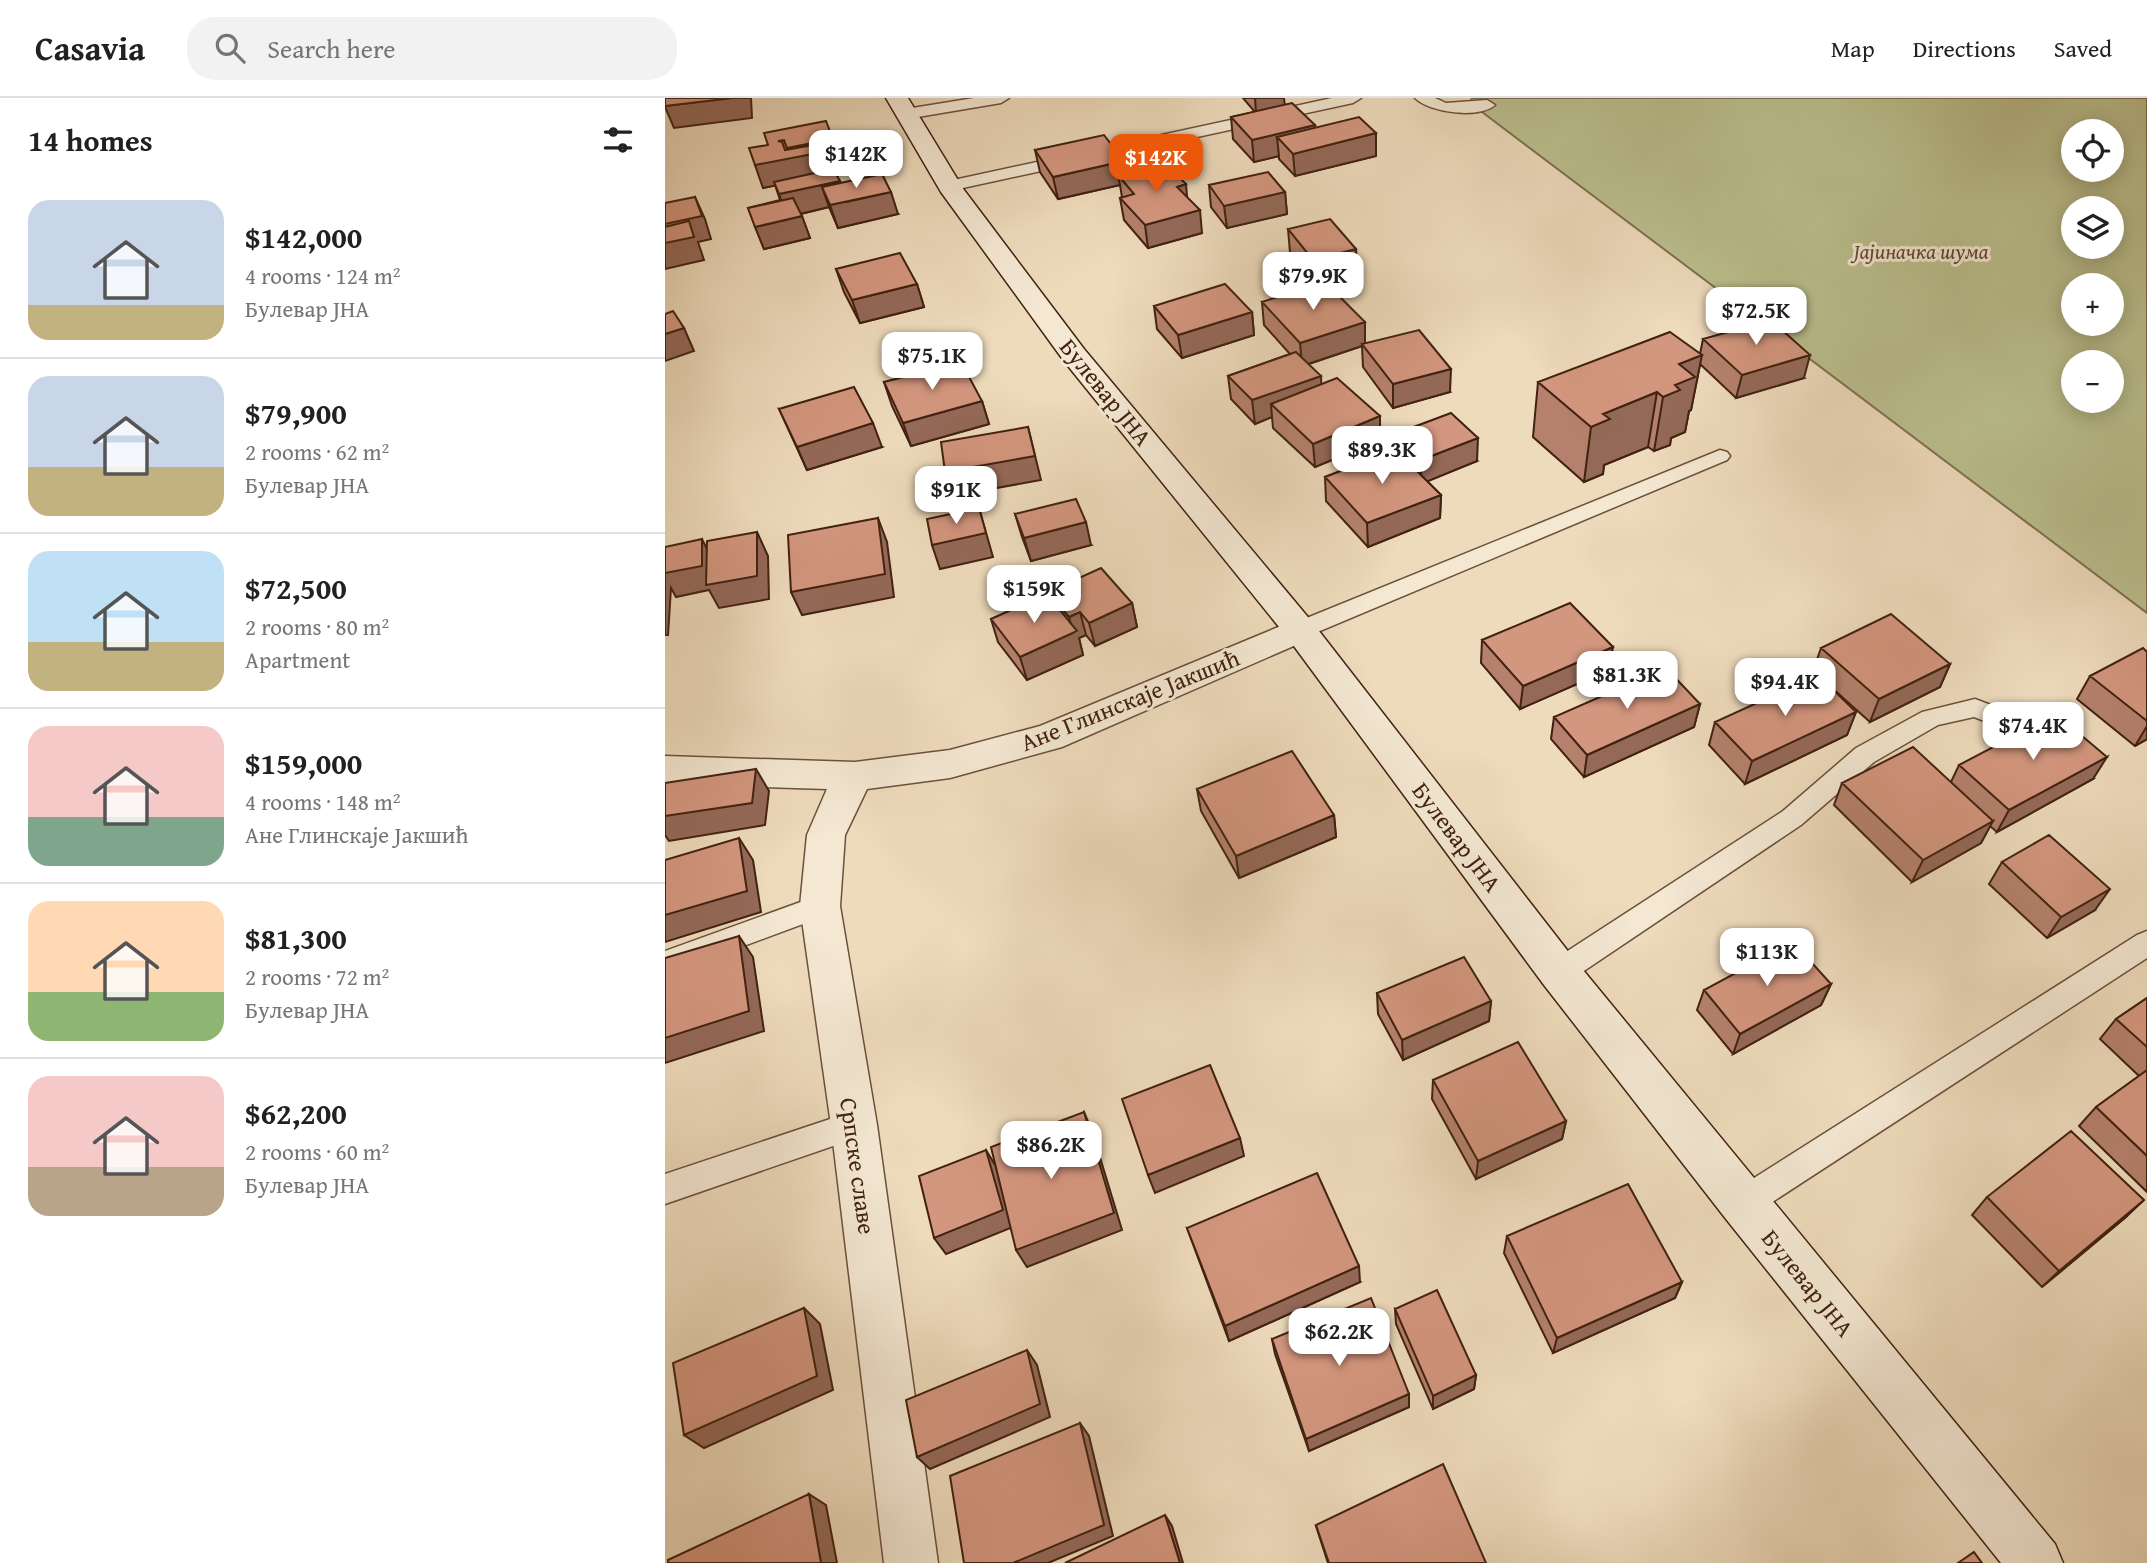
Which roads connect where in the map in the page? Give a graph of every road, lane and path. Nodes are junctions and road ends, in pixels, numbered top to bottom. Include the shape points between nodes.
1 (1001, 98) edge
2 (1353, 98) edge
3 (1423, 98) edge
4 (1487, 105) dead end
5 (902, 106) edge
6 (949, 186) junction
7 (1720, 456) dead end
8 (1300, 630) junction
9 (2008, 721) dead end
10 (665, 770) edge
11 (855, 776) junction
12 (820, 906) junction
13 (2147, 943) edge
14 (665, 963) edge
15 (1559, 972) junction
16 (854, 1125) junction
17 (665, 1189) edge
18 (1743, 1203) junction
19 (911, 1563) edge
20 (2036, 1563) edge

1 - 5 lane
2 - 6 lane
3 - 4 lane via 1444,108
5 - 6 main road, Булевар ЈНА
6 - 8 main road, Булевар ЈНА via 1075,355
7 - 8 lane
8 - 11 main road, Ане Глинскаје Јакшић via 1049,737 950,764
8 - 15 main road, Булевар ЈНА
9 - 15 lane via 1975,708 1931,719 1865,755 1792,818
10 - 11 main road, Ане Глинскаје Јакшић
11 - 12 main road, Српске славе via 826,835
12 - 14 lane
12 - 16 main road, Српске славе
13 - 18 lane
15 - 18 main road, Булевар ЈНА
16 - 17 lane
16 - 19 main road, Српске славе
18 - 20 main road, Булевар ЈНА

